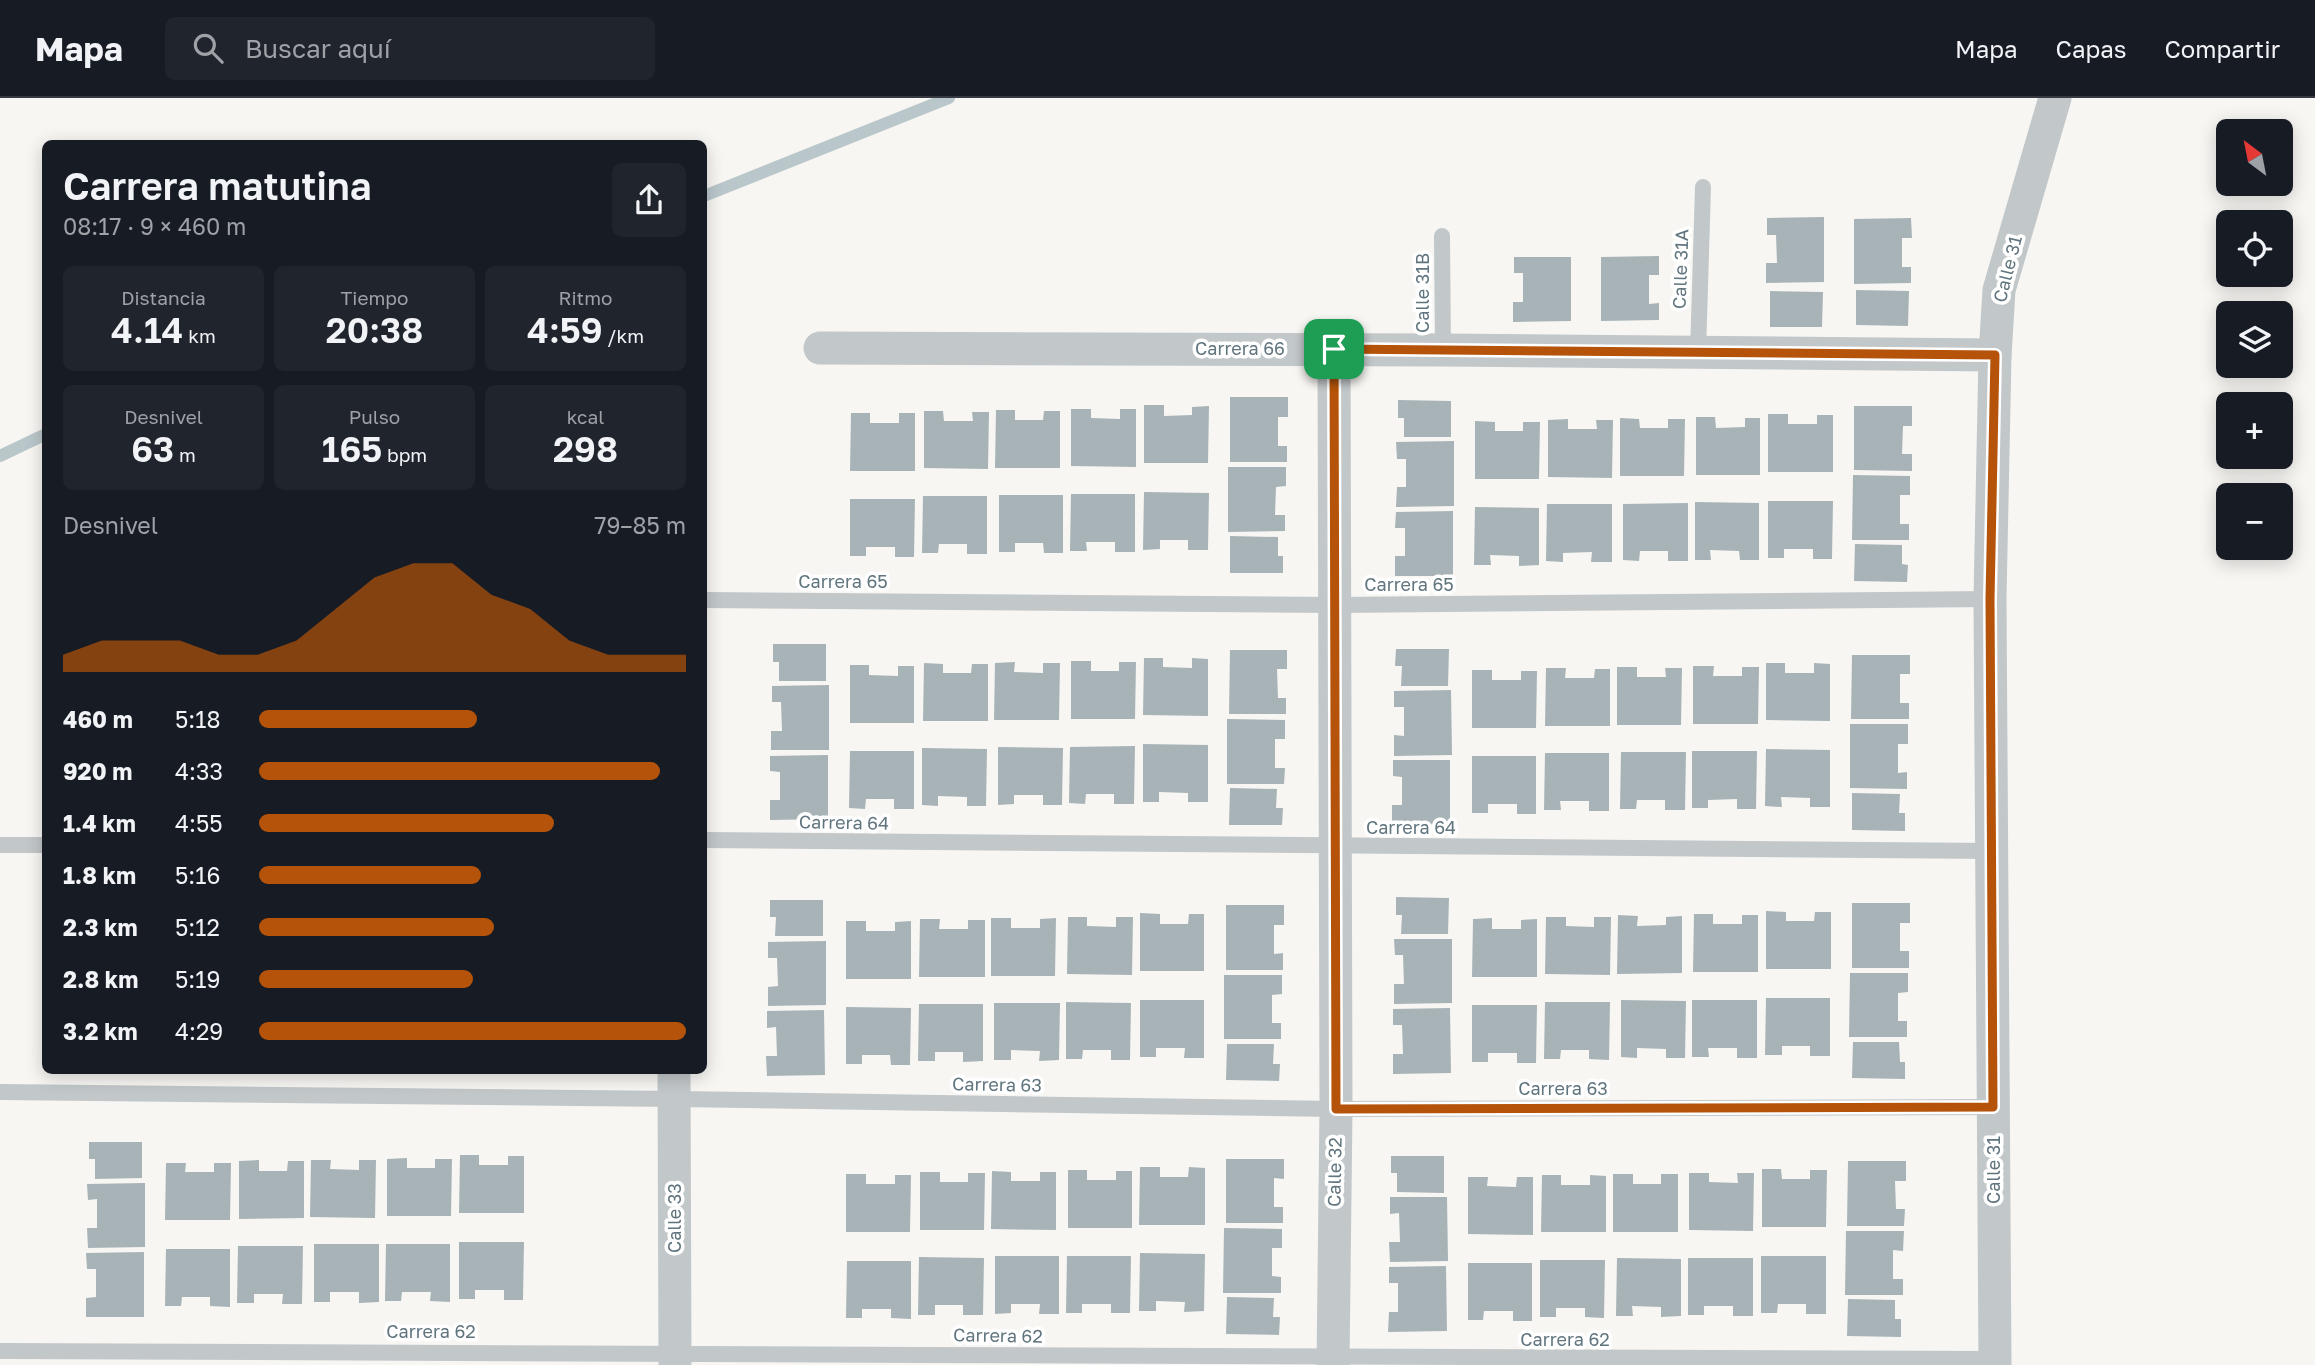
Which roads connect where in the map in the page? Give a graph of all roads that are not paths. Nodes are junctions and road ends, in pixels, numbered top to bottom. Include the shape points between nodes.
1 (2055, 100) edge
2 (1703, 187) dead end
3 (1442, 236) dead end
4 (820, 348) dead end
5 (1334, 349) junction
6 (1443, 350) junction
7 (1698, 352) junction
8 (1995, 355) junction
9 (1990, 599) junction
10 (707, 600) edge
11 (1336, 604) junction
12 (707, 841) edge
13 (0, 845) edge
14 (42, 845) edge
15 (1334, 846) junction
16 (1993, 851) junction
17 (674, 1085) edge
18 (0, 1092) edge
19 (1993, 1107) junction
20 (1336, 1109) junction
21 (0, 1351) edge
22 (675, 1358) edge
23 (1333, 1362) edge
24 (1995, 1362) edge

1 - 8 street, Calle 31 via 1999,290
2 - 7 lane, Calle 31A
3 - 6 lane, Calle 31B
4 - 5 street, Carrera 66
5 - 6 street, Carrera 66
5 - 11 street, Calle 32
6 - 7 street, Carrera 66
7 - 8 street, Carrera 66
8 - 9 street, Calle 31
9 - 11 lane, Carrera 65
9 - 16 street, Calle 31
10 - 11 lane, Carrera 65
11 - 15 street, Calle 32
12 - 15 lane, Carrera 64
13 - 14 lane
15 - 16 lane, Carrera 64
15 - 20 street, Calle 32
16 - 19 street, Calle 31
17 - 18 lane, Carrera 63
17 - 20 lane, Carrera 63
17 - 22 street, Calle 33
19 - 20 lane, Carrera 63
19 - 24 street, Calle 31
20 - 23 street, Calle 32
21 - 22 lane, Carrera 62
22 - 23 lane, Carrera 62
23 - 24 lane, Carrera 62

